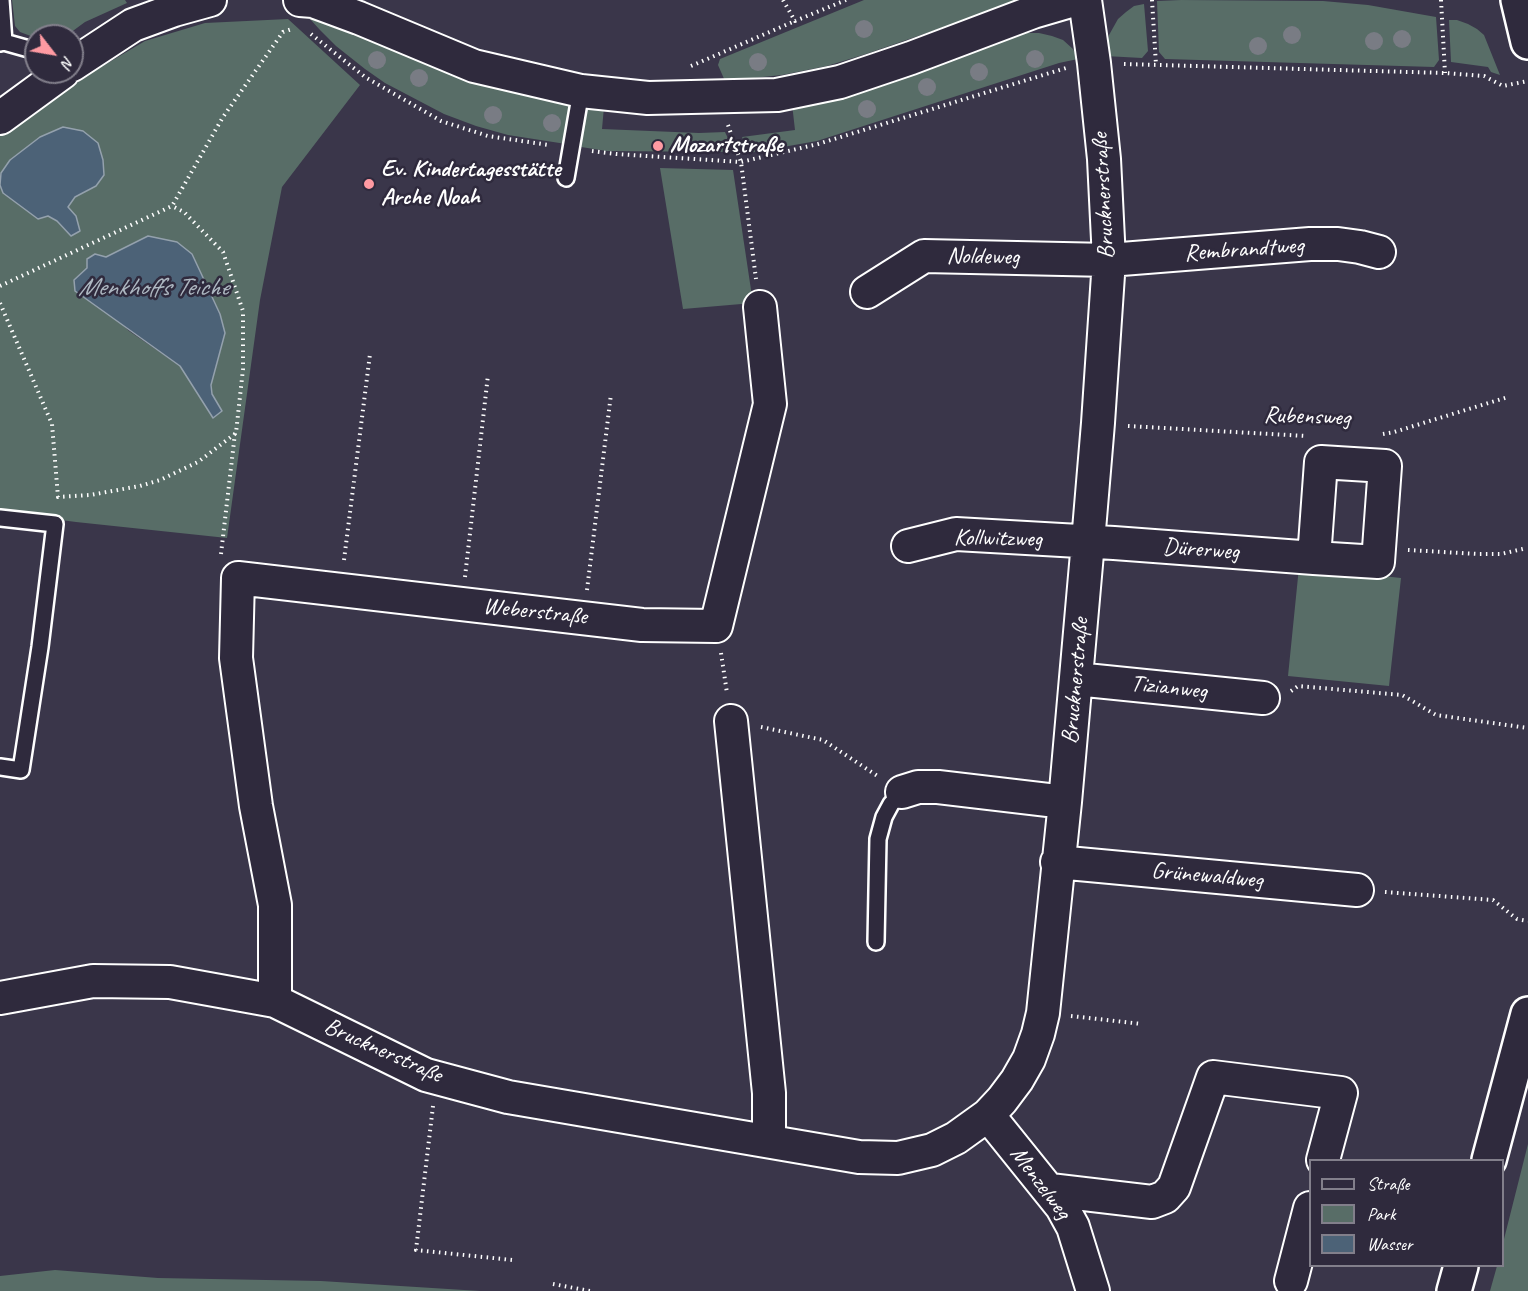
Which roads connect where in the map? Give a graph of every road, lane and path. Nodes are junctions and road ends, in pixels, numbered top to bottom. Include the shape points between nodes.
1 (1, 0) edge
2 (210, 0) edge
3 (783, 0) edge
4 (846, 0) edge
5 (1074, 0) edge
6 (1085, 0) edge
7 (1152, 0) edge
8 (1441, 0) edge
9 (1518, 0) edge
10 (307, 7) edge
11 (795, 21) junction
12 (2, 42) edge
13 (1528, 42) edge
14 (24, 48) edge
15 (84, 57) edge
16 (1156, 65) dead end
17 (687, 69) dead end
18 (1445, 73) dead end
19 (1528, 81) edge
20 (47, 84) edge
21 (1503, 86) dead end
22 (581, 91) junction
23 (718, 96) junction
24 (0, 118) edge
25 (566, 178) dead end
26 (172, 206) junction
27 (1379, 252) dead end
28 (1108, 260) junction
29 (0, 286) edge
30 (867, 292) dead end
31 (0, 303) edge
32 (760, 307) joint
33 (370, 354) dead end
34 (488, 375) dead end
35 (611, 394) dead end
36 (1508, 397) dead end
37 (1098, 423) junction
38 (236, 432) junction
39 (1382, 434) dead end
40 (1307, 436) dead end
41 (0, 518) edge
42 (1088, 542) junction
43 (908, 546) dead end
44 (1379, 548) junction
45 (1527, 548) edge
46 (1314, 558) junction
47 (238, 578) junction
48 (340, 590) junction
49 (461, 604) junction
50 (583, 618) junction
51 (716, 626) junction
52 (1076, 679) junction
53 (1263, 698) joint
54 (731, 721) junction
55 (1528, 728) edge
56 (0, 767) edge
57 (902, 792) junction
58 (1065, 802) junction
59 (1058, 862) junction
60 (1357, 890) joint
61 (1528, 921) edge
62 (876, 942) dead end
63 (0, 998) edge
64 (274, 1001) junction
65 (1043, 1013) junction
66 (1528, 1014) edge
67 (1142, 1024) dead end
68 (436, 1078) junction
69 (988, 1115) junction
70 (769, 1141) junction
71 (1324, 1159) edge
72 (1490, 1159) edge
73 (1050, 1190) junction
74 (1309, 1215) edge
75 (512, 1260) dead end
76 (1461, 1267) edge
77 (1291, 1281) dead end
78 (553, 1284) dead end
79 (590, 1291) edge
80 (1093, 1291) edge
81 (1454, 1291) edge

1 - 12 lane
2 - 15 street via 133,26
3 - 11 path
4 - 11 path
5 - 23 street via 840,82 777,95
6 - 28 street, Brucknerstraße via 1104,159
7 - 16 path
8 - 18 path
9 - 13 main road
10 - 22 street via 359,18 474,66
10 - 26 path via 276,42 223,117
11 - 17 path
12 - 14 lane
19 - 21 path
20 - 24 street
22 - 23 street via 648,98
22 - 25 lane
23 - 32 path via 741,162
26 - 29 path
26 - 38 path via 184,212 223,252 243,311 243,369
27 - 28 street, Rembrandtweg via 1338,244 1311,244
28 - 30 street, Noldeweg via 924,256
28 - 37 street, Brucknerstraße
31 - 38 path via 52,424 58,497 90,495 160,480 198,462
32 - 51 street via 770,404
33 - 48 path
34 - 49 path
35 - 50 path
36 - 39 path, Rubensweg
37 - 40 path, Rubensweg
37 - 42 street, Brucknerstraße
38 - 47 path via 221,553
41 - 56 lane via 55,524 21,770
42 - 43 street, Kollwitzweg via 956,534
42 - 46 street, Dürerweg
42 - 52 street, Brucknerstraße
44 - 45 path via 1501,554
44 - 46 street, Dürerweg via 1378,562
44 - 46 street via 1385,466 1321,462
47 - 48 street, Weberstraße
47 - 64 street via 236,658 256,806 275,905
48 - 49 street, Weberstraße
49 - 50 street, Weberstraße
50 - 51 street, Weberstraße via 642,625
51 - 54 path
52 - 53 street, Tizianweg
52 - 58 street, Brucknerstraße
53 - 55 path via 1278,700 1298,686 1402,695 1436,715
54 - 57 path via 823,740
54 - 70 street via 769,1094
57 - 58 street via 938,787
57 - 62 lane via 887,811 878,839
58 - 59 street, Brucknerstraße
59 - 60 street, Grünewaldweg
59 - 65 street, Brucknerstraße
60 - 61 path via 1493,900 1517,919
63 - 64 street, Brucknerstraße via 93,981 170,982
64 - 68 street, Brucknerstraße
65 - 67 path
65 - 69 street, Brucknerstraße via 1029,1059
66 - 72 main road
68 - 70 street, Brucknerstraße via 508,1097
68 - 75 path via 416,1250
69 - 70 street, Brucknerstraße via 932,1150 898,1158 859,1157
69 - 73 street, Menzelweg
71 - 73 street via 1341,1094 1213,1077 1173,1187 1165,1197 1152,1202
73 - 80 street, Menzelweg via 1073,1227
74 - 77 street
76 - 81 main road
78 - 79 path

